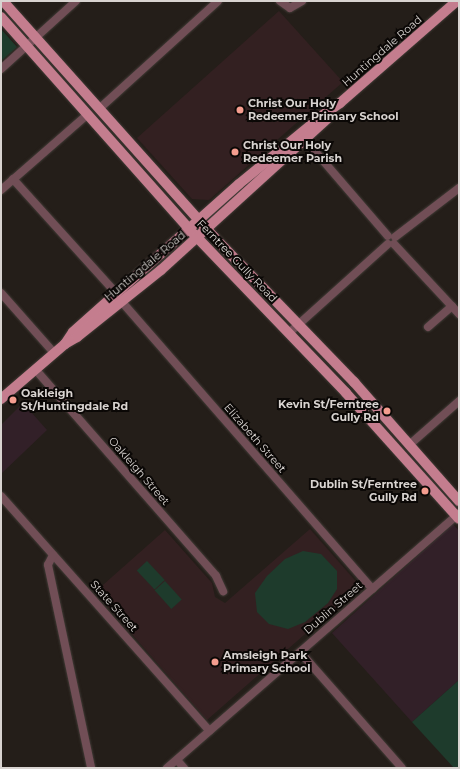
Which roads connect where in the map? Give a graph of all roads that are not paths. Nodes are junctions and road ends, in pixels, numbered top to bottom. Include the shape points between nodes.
1 (3, 1) edge
2 (76, 1) edge
3 (218, 1) edge
4 (280, 1) edge
5 (302, 1) edge
6 (457, 1) edge
7 (1, 17) edge
8 (35, 37) junction
9 (27, 46) junction
10 (1, 69) edge
11 (100, 108) junction
12 (87, 115) junction
13 (302, 137) junction
14 (13, 179) junction
15 (459, 188) edge
16 (1, 190) edge
17 (199, 220) junction
18 (207, 228) junction
19 (189, 229) junction
20 (197, 238) junction
21 (391, 240) junction
22 (1, 294) edge
23 (119, 298) junction
24 (452, 306) junction
25 (459, 314) edge
26 (299, 325) junction
27 (428, 327) dead end
28 (289, 333) junction
29 (54, 353) junction
30 (35, 369) junction
31 (1, 399) edge
32 (459, 401) edge
33 (409, 445) junction
34 (1, 496) edge
35 (459, 501) edge
36 (458, 516) edge
37 (53, 555) junction
38 (372, 589) junction
39 (223, 591) dead end
40 (300, 652) junction
41 (210, 730) junction
42 (177, 760) junction
43 (91, 768) edge
44 (167, 768) edge
45 (184, 768) edge
46 (402, 768) edge

1 - 8 main road, Ferntree Gully Road
2 - 8 street
3 - 11 street
4 - 5 street via 288,8
6 - 13 main road, Huntingdale Road
7 - 9 main road, Ferntree Gully Road
8 - 9 street
8 - 11 main road, Ferntree Gully Road
9 - 10 street
9 - 12 main road, Ferntree Gully Road
11 - 17 main road, Ferntree Gully Road
12 - 14 street
12 - 19 main road, Ferntree Gully Road
13 - 17 main road, Huntingdale Road
13 - 18 main road, Huntingdale Road
13 - 21 street
14 - 16 street
14 - 23 street, Elizabeth Street
15 - 21 street
17 - 18 main road, Ferntree Gully Road
17 - 19 main road, Huntingdale Road
18 - 20 main road, Huntingdale Road
18 - 26 main road, Ferntree Gully Road
19 - 20 main road, Ferntree Gully Road
19 - 23 main road, Huntingdale Road
20 - 23 main road, Huntingdale Road
20 - 28 main road, Ferntree Gully Road
21 - 24 street
21 - 26 street
22 - 29 street
23 - 29 main road, Huntingdale Road via 73,332 65,344
23 - 38 street, Elizabeth Street
24 - 25 street
24 - 27 street
26 - 28 street
26 - 33 main road, Ferntree Gully Road via 354,382
28 - 36 main road, Ferntree Gully Road
29 - 30 main road, Huntingdale Road
30 - 31 main road, Huntingdale Road
30 - 39 street, Oakleigh Street via 216,576
32 - 33 street
33 - 35 main road, Ferntree Gully Road
34 - 37 street, State Street
36 - 38 street, Dublin Street
37 - 41 street, State Street
37 - 43 street via 48,565
38 - 40 street, Dublin Street
40 - 41 street, Dublin Street
40 - 46 street
41 - 42 street, Dublin Street
42 - 44 street, Dublin Street
42 - 45 street

